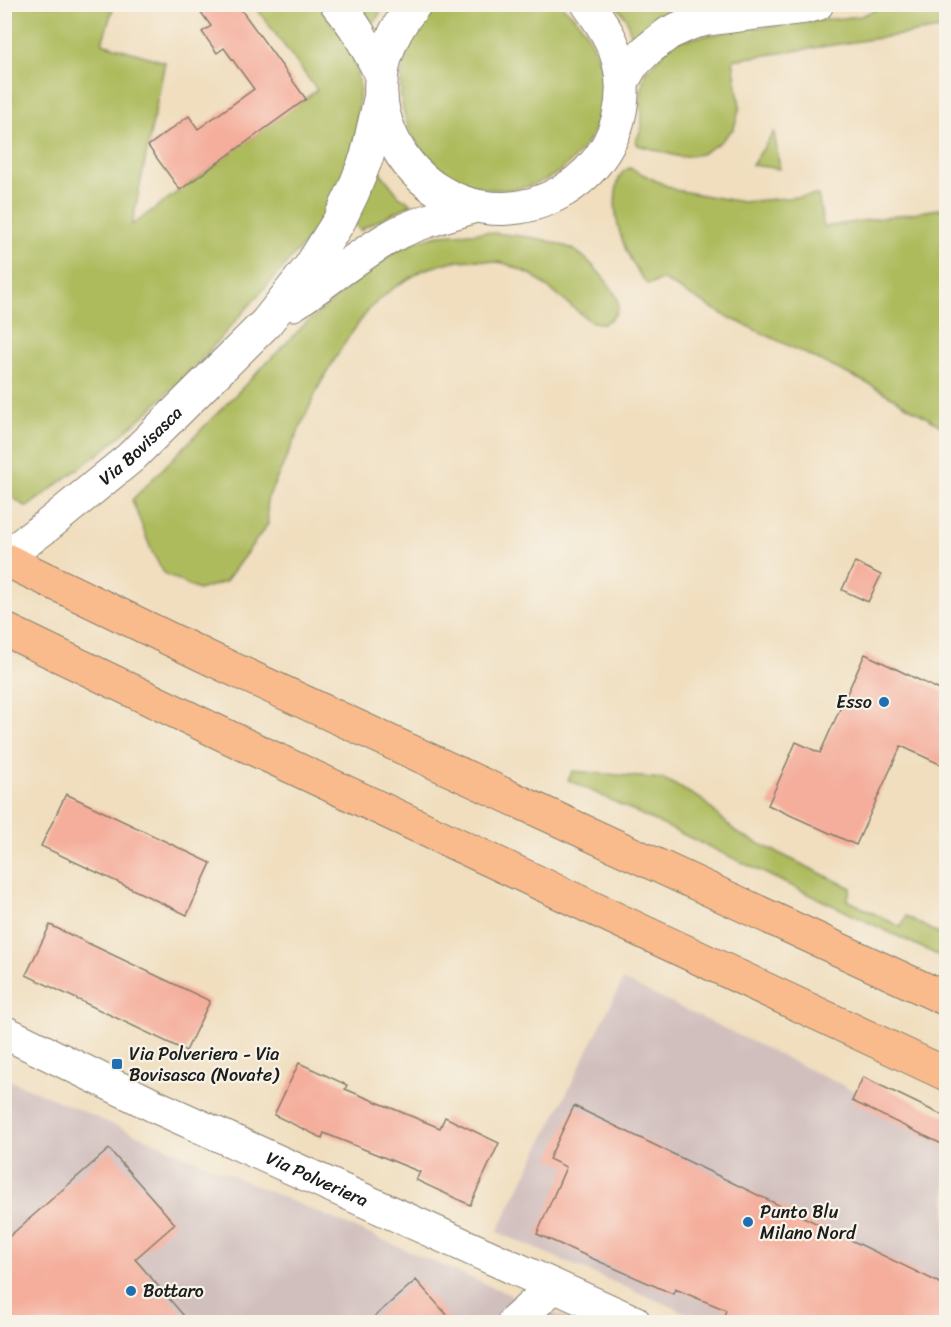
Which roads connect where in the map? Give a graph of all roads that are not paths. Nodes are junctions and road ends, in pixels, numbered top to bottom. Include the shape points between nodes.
1 (336, 4) edge
2 (415, 4) edge
3 (588, 4) edge
4 (742, 4) edge
5 (811, 6) edge
6 (622, 82) junction
7 (381, 85) junction
8 (475, 206) junction
9 (266, 323) junction
10 (4, 558) edge
11 (4, 629) edge
12 (946, 999) edge
13 (4, 1032) edge
14 (946, 1074) edge
15 (554, 1287) junction
16 (514, 1323) edge
17 (634, 1323) edge

1 - 7 street via 362,36
2 - 7 street, Via Bovisasca via 388,45
3 - 6 street via 617,53
4 - 5 street
5 - 6 street via 690,23 647,50
6 - 8 street via 621,104 608,145 584,176 547,200 523,207
7 - 8 street via 390,135 412,169 431,186
7 - 9 street, Via Bovisasca via 367,156 339,221 310,267
8 - 9 street, Via Bovisasca via 394,235
9 - 10 street, Via Bovisasca via 130,458
10 - 12 highway via 209,658
11 - 14 highway
13 - 15 street, Via Polveriera via 157,1107
15 - 16 street
15 - 17 street, Via Polveriera

